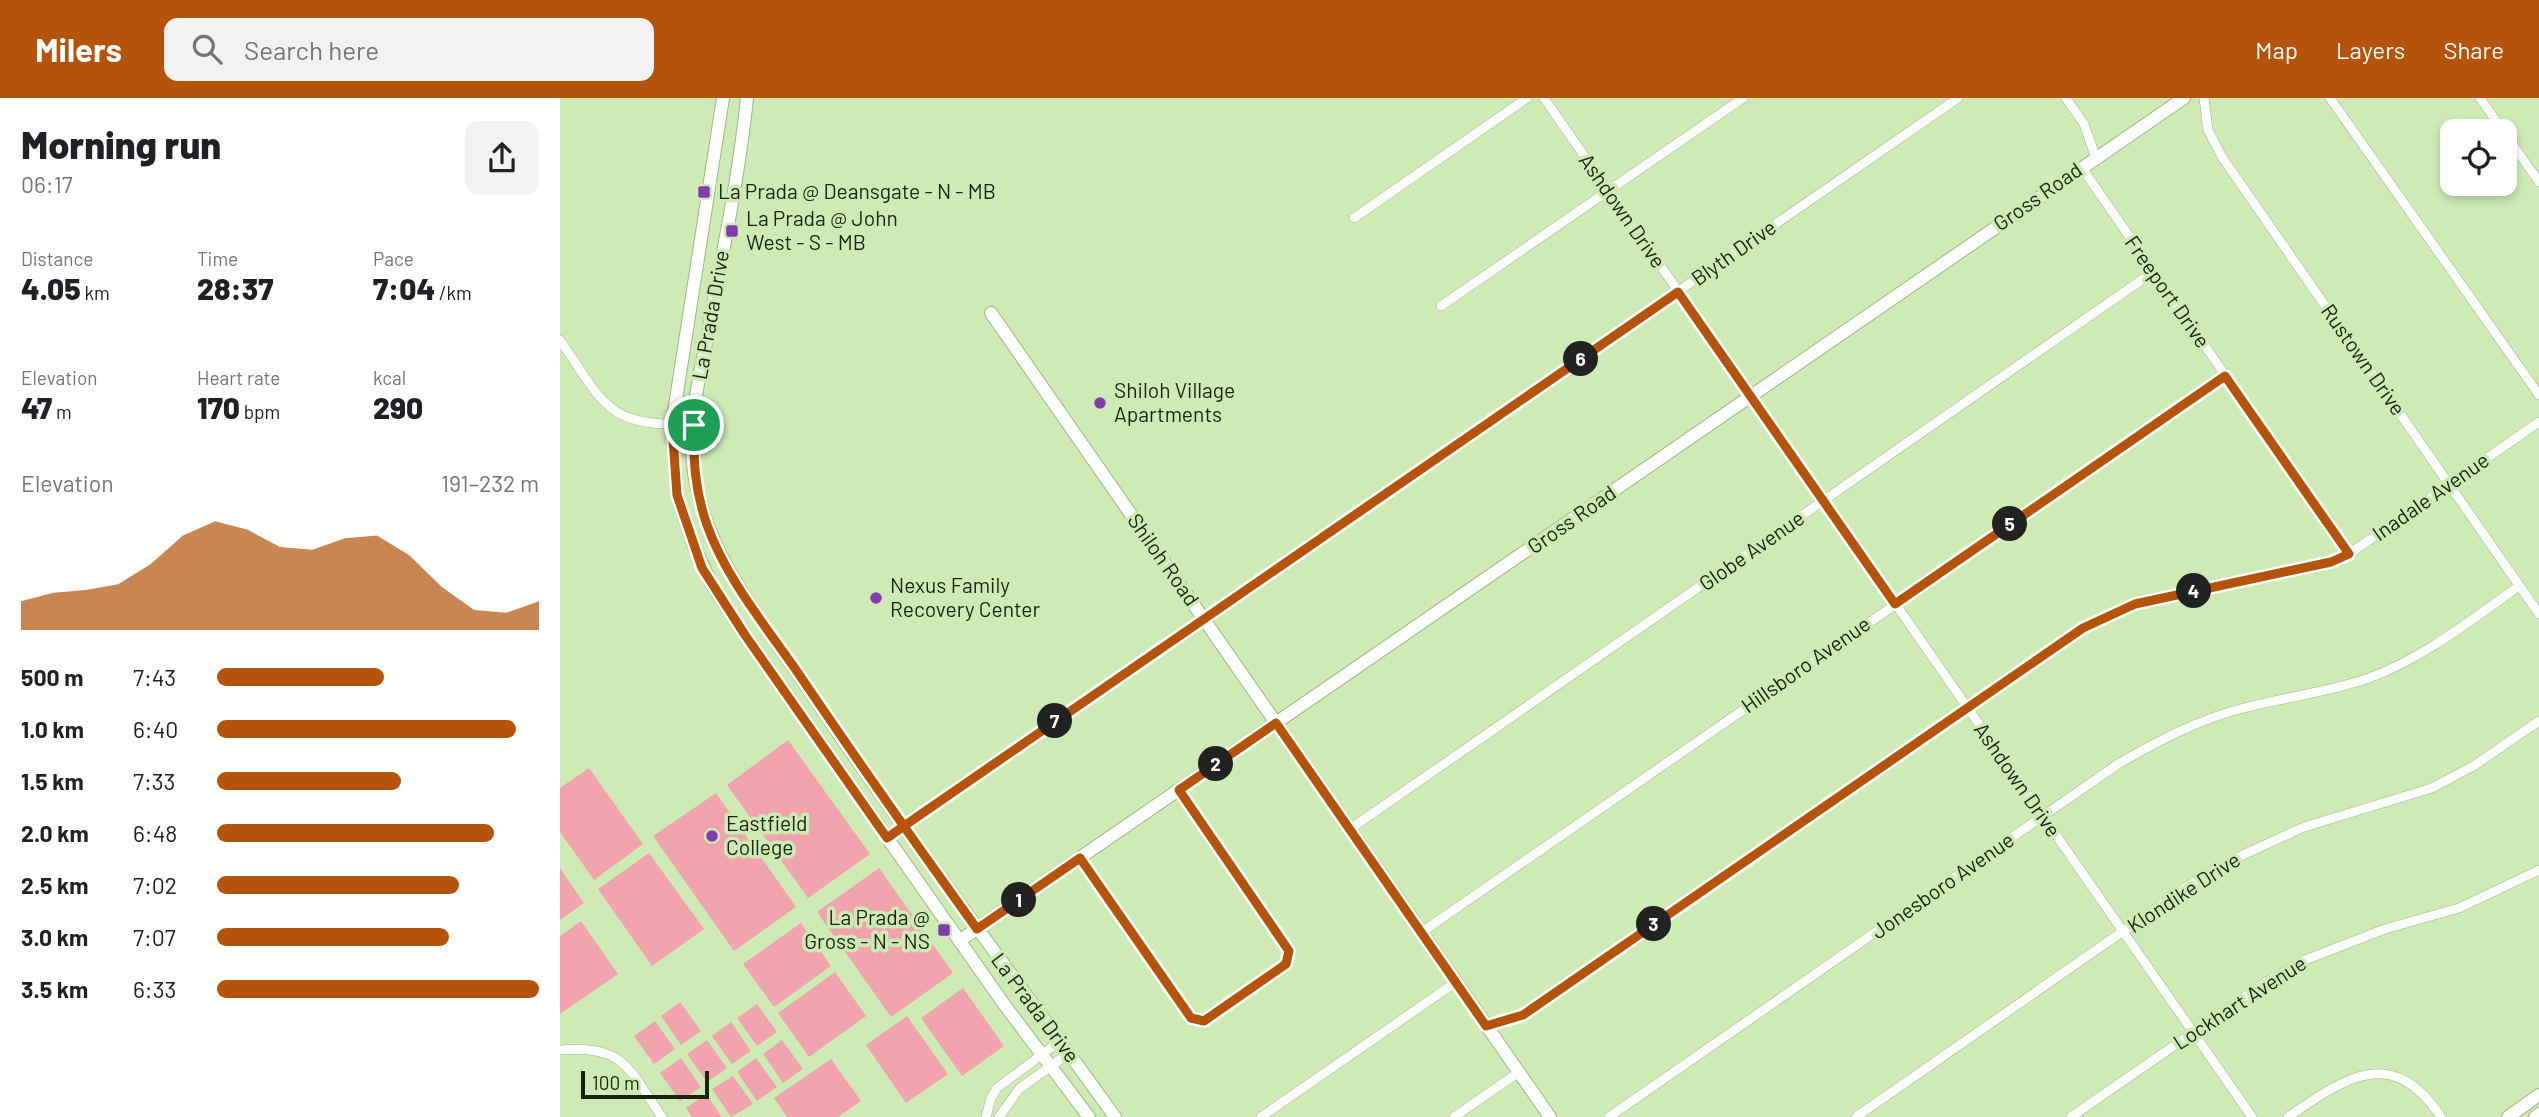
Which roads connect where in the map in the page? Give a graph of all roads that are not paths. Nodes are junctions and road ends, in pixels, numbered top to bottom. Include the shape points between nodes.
1 (723, 98) edge
2 (747, 98) edge
3 (1527, 98) edge
4 (1544, 98) edge
5 (1743, 98) edge
6 (1958, 98) edge
7 (2066, 98) edge
8 (2184, 98) edge
9 (2204, 98) edge
10 (2330, 98) edge
11 (2480, 98) edge
12 (2495, 119) edge
13 (2517, 151) edge
14 (2096, 158) junction
15 (2082, 168) junction
16 (713, 175) junction
17 (736, 179) junction
18 (2539, 182) edge
19 (1608, 191) junction
20 (1354, 218) dead end
21 (2153, 272) junction
22 (1678, 292) junction
23 (1441, 306) dead end
24 (991, 313) dead end
25 (560, 340) edge
26 (2225, 376) junction
27 (2539, 396) edge
28 (1750, 397) junction
29 (2539, 422) edge
30 (672, 425) junction
31 (694, 425) junction
32 (2449, 485) junction
33 (1822, 502) junction
34 (2349, 554) junction
35 (722, 559) junction
36 (702, 568) junction
37 (2519, 586) junction
38 (1895, 604) junction
39 (2539, 614) edge
40 (1203, 619) junction
41 (796, 670) junction
42 (778, 682) junction
43 (1966, 707) junction
44 (2539, 720) edge
45 (1276, 723) junction
46 (1179, 790) junction
47 (2043, 816) junction
48 (904, 826) junction
49 (1350, 829) junction
50 (887, 838) junction
51 (1080, 858) junction
52 (2539, 870) edge
53 (977, 929) junction
54 (1422, 932) junction
55 (2124, 932) junction
56 (959, 941) junction
57 (1457, 982) junction
58 (1486, 1026) junction
59 (2193, 1032) junction
60 (1060, 1041) junction
61 (560, 1050) edge
62 (1069, 1053) junction
63 (1042, 1055) junction
64 (1051, 1066) junction
65 (1519, 1072) junction
66 (2539, 1095) edge
67 (662, 1117) edge
68 (986, 1117) edge
69 (999, 1117) edge
70 (1088, 1117) edge
71 (1115, 1117) edge
72 (1261, 1117) edge
73 (1454, 1117) edge
74 (1550, 1117) edge
75 (1609, 1117) edge
76 (1856, 1117) edge
77 (2071, 1117) edge
78 (2252, 1117) edge
79 (2288, 1117) edge
80 (2441, 1117) edge
81 (2508, 1117) edge

1 - 16 street, La Prada Drive
2 - 17 street, La Prada Drive
3 - 20 street
4 - 19 street, Ashdown Drive
5 - 19 street
6 - 22 street, Blyth Drive
7 - 14 street via 2084,124
8 - 14 street, Gross Road
9 - 32 street, Rustown Drive via 2208,130 2221,156
10 - 27 street
11 - 12 street
13 - 18 street
14 - 15 street, Gross Road
15 - 21 street, Freeport Drive
15 - 28 street, Gross Road
16 - 17 street
16 - 30 street, La Prada Drive
17 - 31 street, La Prada Drive
19 - 22 street, Ashdown Drive
19 - 23 street
21 - 26 street, Freeport Drive
21 - 33 street, Globe Avenue
22 - 28 street, Ashdown Drive
22 - 40 street, Blyth Drive
24 - 40 street, Shiloh Road
25 - 30 street via 599,397 619,415
26 - 34 street, Freeport Drive
26 - 38 street, Hillsboro Avenue
28 - 33 street, Ashdown Drive
28 - 45 street, Gross Road
29 - 32 street, Inadale Avenue
30 - 31 street
30 - 36 street, La Prada Drive via 677,495
31 - 35 street, La Prada Drive via 692,462 699,500
32 - 34 street, Inadale Avenue
32 - 37 street, Rustown Drive
33 - 38 street, Ashdown Drive
33 - 49 street, Globe Avenue
34 - 43 street, Inadale Avenue via 2110,613
35 - 36 street
35 - 41 street, La Prada Drive
36 - 42 street, La Prada Drive
37 - 39 street, Rustown Drive
37 - 47 street, Jonesboro Avenue via 2390,670 2208,719 2138,752
38 - 43 street, Ashdown Drive
38 - 54 street, Hillsboro Avenue
40 - 45 street, Shiloh Road
40 - 48 street, Blyth Drive
41 - 42 street
41 - 48 street, La Prada Drive
42 - 50 street, La Prada Drive
43 - 47 street, Ashdown Drive
43 - 58 street, Inadale Avenue via 1523,1015
44 - 55 street, Klondike Drive via 2475,765 2432,788 2329,817 2234,859
45 - 46 street, Gross Road
45 - 49 street, Shiloh Road
46 - 51 street, Gross Road
46 - 51 street via 1290,958 1204,1021 1191,1018
47 - 55 street, Ashdown Drive
47 - 75 street, Jonesboro Avenue
48 - 50 street, Blyth Drive
48 - 53 street, La Prada Drive
49 - 54 street, Shiloh Road
50 - 56 street, La Prada Drive
51 - 53 street, Gross Road
52 - 59 street, Lockhart Avenue via 2459,908 2385,929 2305,960
53 - 56 street, Gross Road
53 - 60 street, La Prada Drive
54 - 57 street, Shiloh Road
55 - 59 street, Ashdown Drive
55 - 76 street, Klondike Drive
56 - 63 street, La Prada Drive
57 - 58 street, Shiloh Road
57 - 72 street
58 - 65 street, Shiloh Road
59 - 77 street, Lockhart Avenue
59 - 78 street, Ashdown Drive
60 - 62 street, La Prada Drive
60 - 63 street
61 - 67 street via 598,1049 612,1055 626,1065
62 - 64 street
62 - 71 street, La Prada Drive
63 - 64 street, La Prada Drive
63 - 68 street via 997,1088
64 - 69 street via 1019,1089
64 - 70 street, La Prada Drive
65 - 73 street
65 - 74 street, Shiloh Road
66 - 81 street
79 - 80 street via 2344,1080 2374,1073 2416,1086

